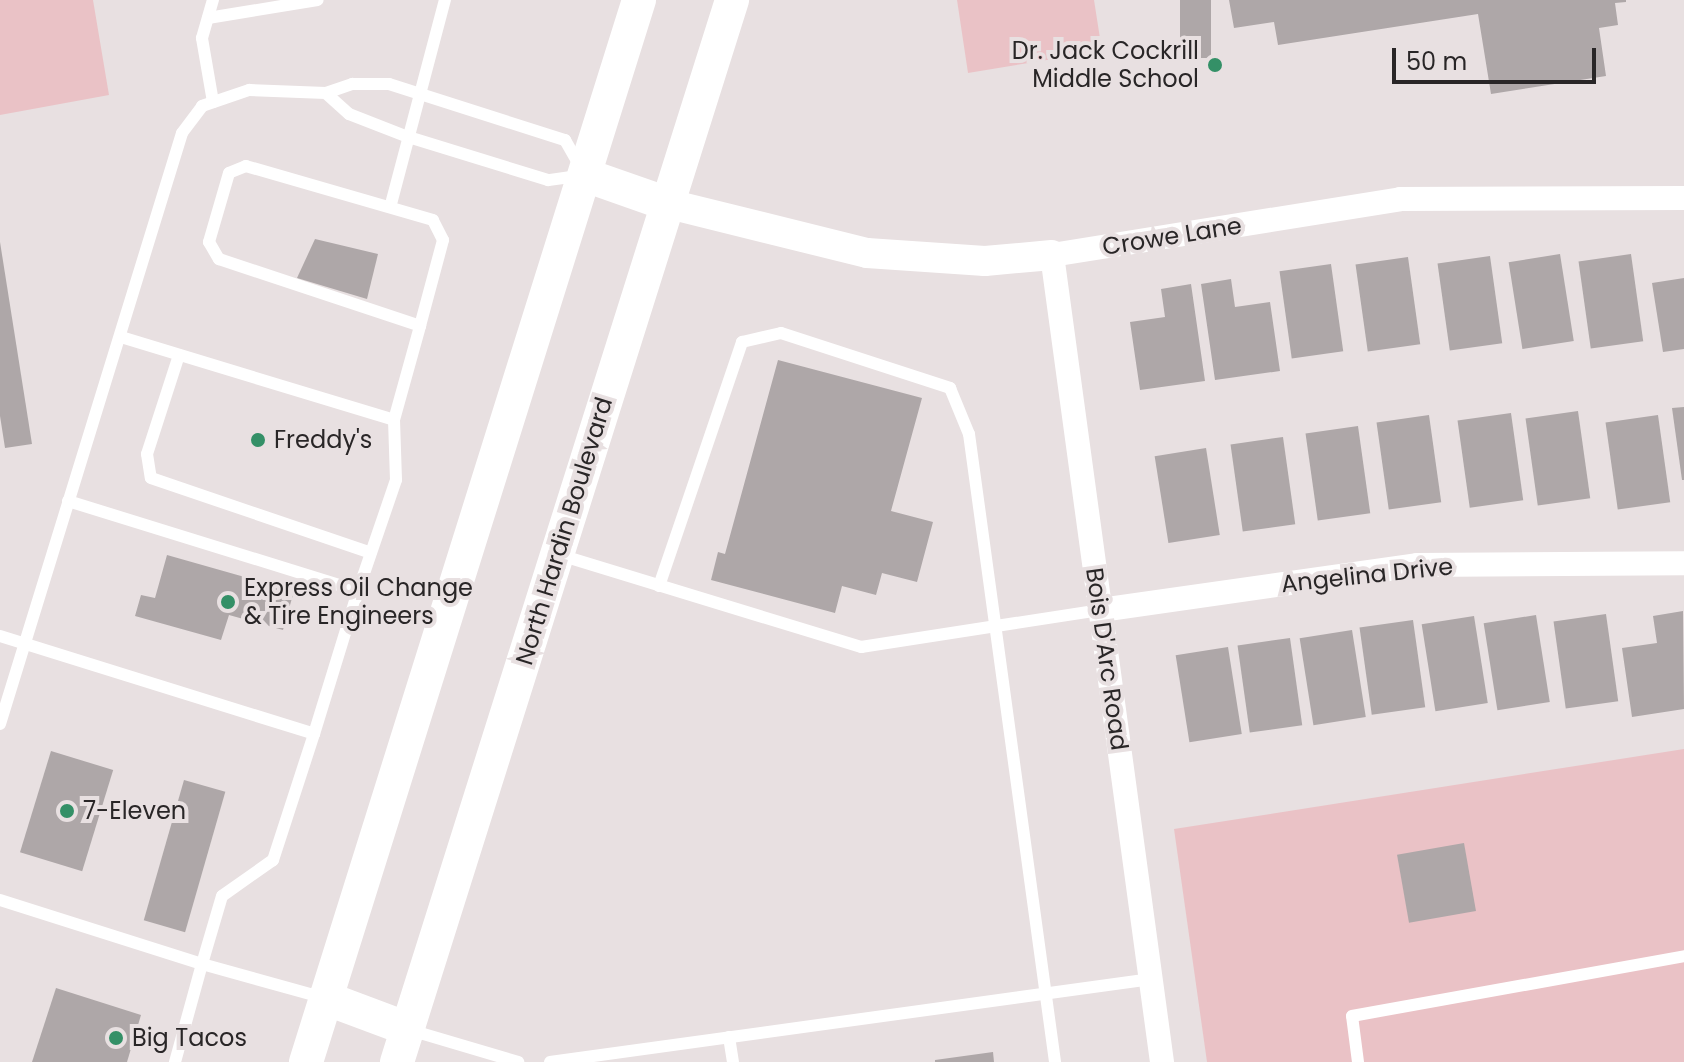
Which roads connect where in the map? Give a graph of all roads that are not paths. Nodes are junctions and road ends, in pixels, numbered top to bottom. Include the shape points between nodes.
1 (213, 0) edge
2 (318, 0) edge
3 (445, 0) edge
4 (639, 0) edge
5 (732, 0) edge
6 (208, 18) junction
7 (326, 93) junction
8 (421, 94) junction
9 (213, 102) junction
10 (408, 137) junction
11 (585, 175) junction
12 (1684, 198) edge
13 (665, 203) junction
14 (391, 204) junction
15 (1052, 255) junction
16 (420, 326) junction
17 (121, 337) junction
18 (179, 355) junction
19 (394, 420) junction
20 (68, 501) junction
21 (371, 553) junction
22 (557, 553) junction
23 (1684, 563) edge
24 (659, 586) junction
25 (358, 591) junction
26 (1101, 610) junction
27 (997, 626) junction
28 (0, 636) edge
29 (23, 643) junction
30 (0, 724) edge
31 (314, 734) junction
32 (0, 900) edge
33 (1684, 956) edge
34 (202, 964) junction
35 (1151, 979) junction
36 (1046, 991) junction
37 (325, 998) junction
38 (408, 1029) junction
39 (729, 1037) junction
40 (175, 1062) edge
41 (306, 1062) edge
42 (397, 1062) edge
43 (518, 1062) edge
44 (550, 1062) edge
45 (733, 1062) edge
46 (1055, 1062) edge
47 (1162, 1062) edge
48 (1358, 1062) edge

1 - 6 lane
2 - 6 lane
3 - 8 lane
4 - 11 main road
5 - 13 main road, North Hardin Boulevard
6 - 9 lane via 202,38
7 - 8 lane via 352,84
7 - 9 lane via 249,90
7 - 10 lane via 349,114
8 - 10 lane
8 - 11 lane via 565,140
9 - 17 lane via 182,133
10 - 11 lane via 548,180
10 - 14 lane
11 - 13 main road
11 - 37 main road
12 - 15 street, Crowe Lane via 1400,199
13 - 15 street, Crowe Lane via 867,253 985,261
13 - 22 main road, North Hardin Boulevard
14 - 16 lane via 433,220 443,240
14 - 16 lane via 246,166 229,173 209,242 242,272
15 - 26 street, Bois D'Arc Road
16 - 19 lane
17 - 18 lane
17 - 20 lane
18 - 19 lane
18 - 21 lane via 147,454 151,478
19 - 21 lane via 396,480
20 - 25 lane
20 - 29 lane
21 - 25 lane
22 - 24 lane
22 - 38 main road, North Hardin Boulevard
23 - 26 street, Angelina Drive via 1417,565
24 - 27 lane via 844,645
24 - 27 lane via 732,355 742,342 781,333 950,388 969,434
25 - 31 lane
26 - 27 lane
26 - 35 street, Bois D'Arc Road
27 - 36 lane
28 - 29 lane
29 - 30 lane
29 - 31 lane
31 - 34 lane via 273,860 222,896
32 - 34 lane
33 - 48 lane via 1352,1016
34 - 37 lane
34 - 40 lane
35 - 36 lane
35 - 47 street, Bois D'Arc Road
36 - 39 lane
36 - 46 lane
37 - 38 main road
37 - 41 main road
38 - 42 main road, North Hardin Boulevard
38 - 43 lane
39 - 44 lane
39 - 45 lane

